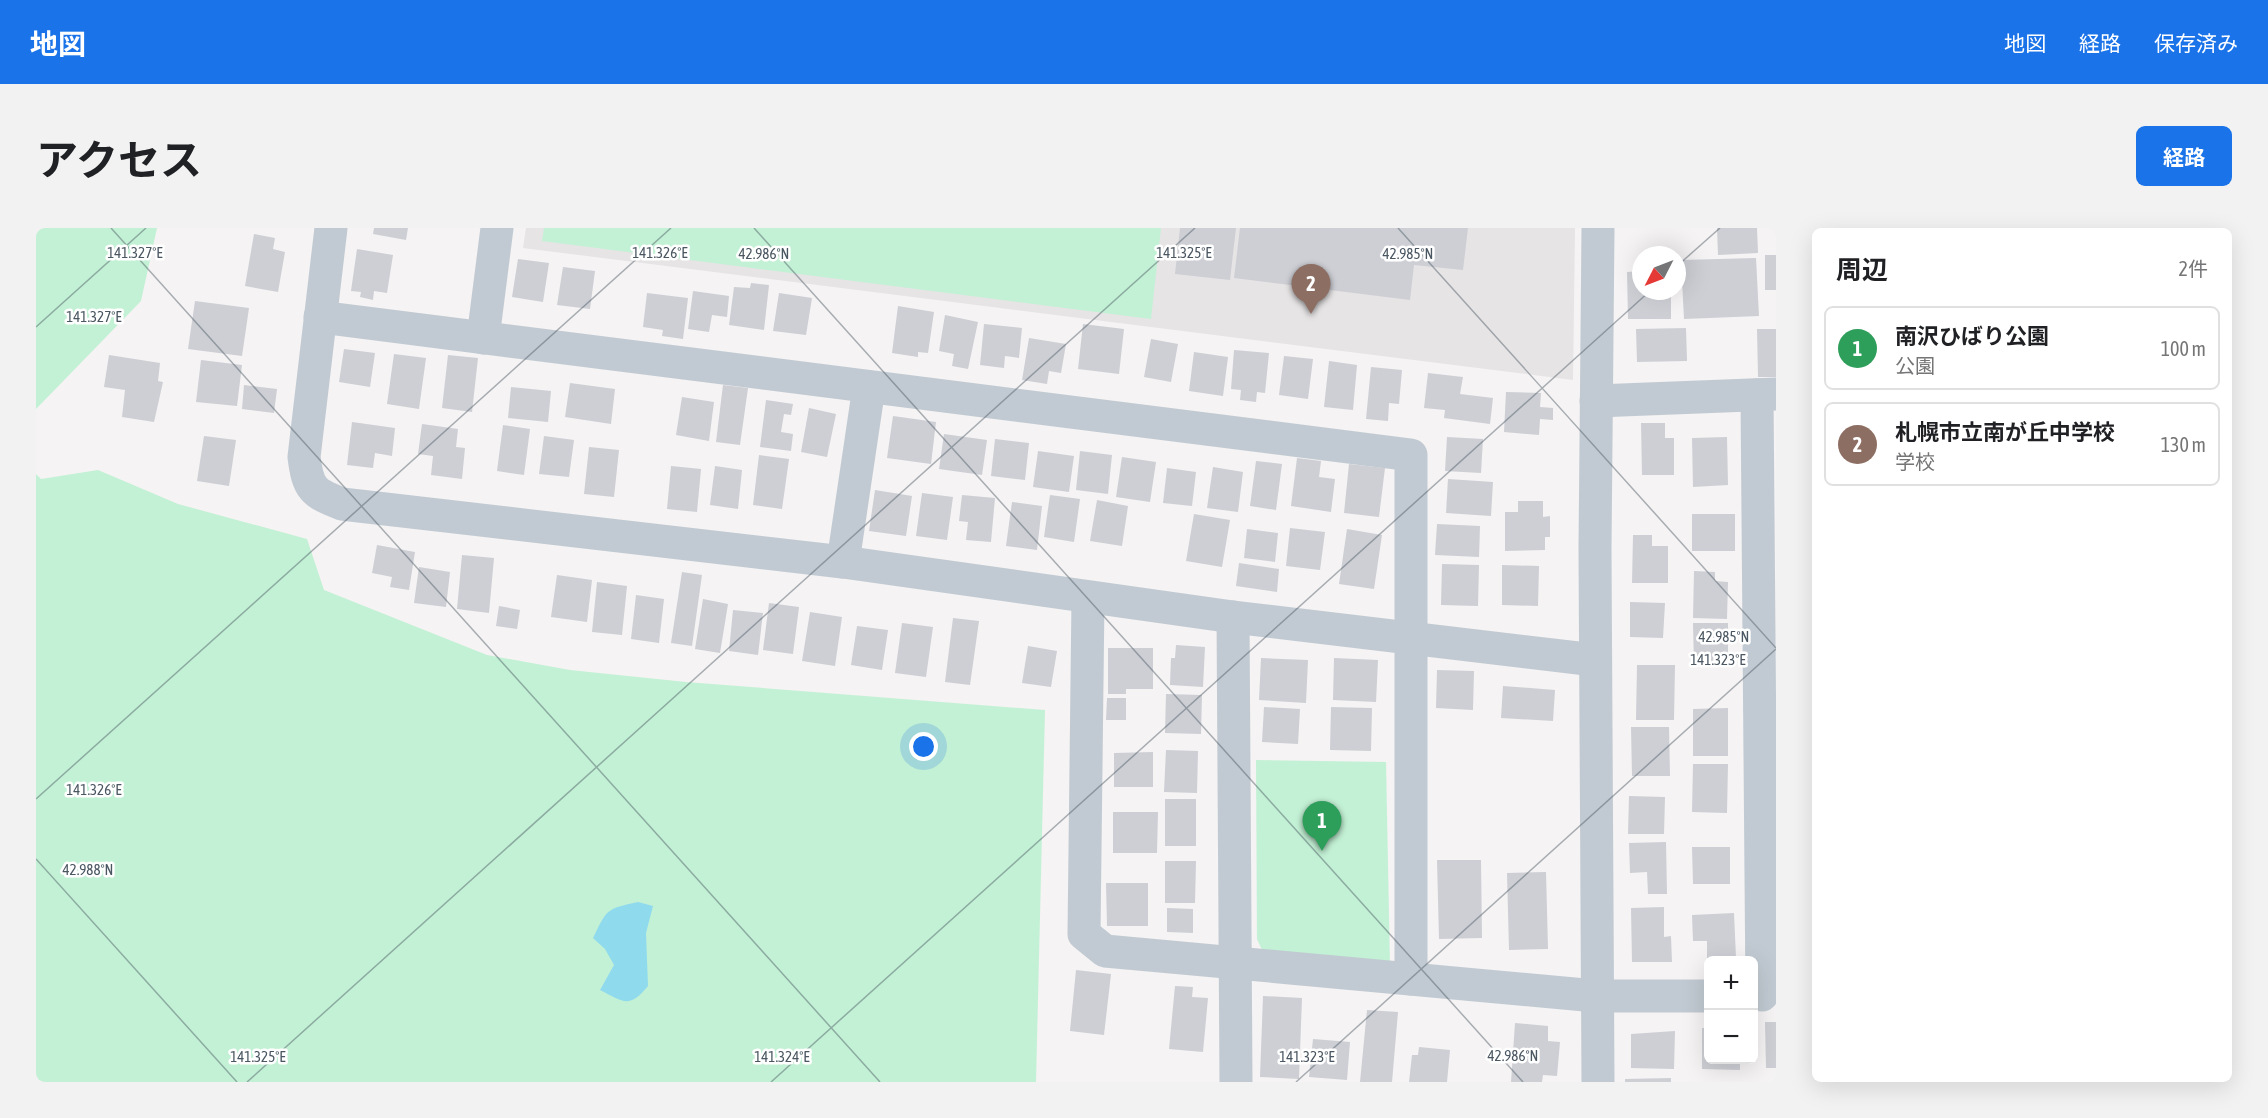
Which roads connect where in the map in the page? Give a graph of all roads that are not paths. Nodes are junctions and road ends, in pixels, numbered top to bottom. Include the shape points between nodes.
1 (331, 228) edge
2 (497, 228) edge
3 (1598, 228) edge
4 (320, 317) junction
5 (483, 338) junction
6 (869, 387) junction
7 (1767, 395) edge
8 (1596, 401) junction
9 (843, 562) junction
10 (1088, 598) junction
11 (1233, 617) junction
12 (1410, 638) junction
13 (1595, 660) junction
14 (1235, 963) junction
15 (1411, 979) junction
16 (1764, 995) edge
17 (1596, 996) junction
18 (1704, 996) edge
19 (1236, 1082) edge
20 (1598, 1082) edge

1 - 4 street
2 - 5 street
3 - 8 street
4 - 5 street
4 - 9 street via 304,458 307,481 322,497 342,504
5 - 6 street
6 - 9 street
6 - 12 street via 1410,455
7 - 8 street
7 - 16 street
8 - 13 street
9 - 10 street
10 - 11 street
10 - 14 street via 1084,933 1105,951
11 - 12 street
11 - 14 street
12 - 13 street
12 - 15 street
13 - 17 street
14 - 15 street
14 - 19 street
15 - 17 street
17 - 18 street
17 - 20 street

